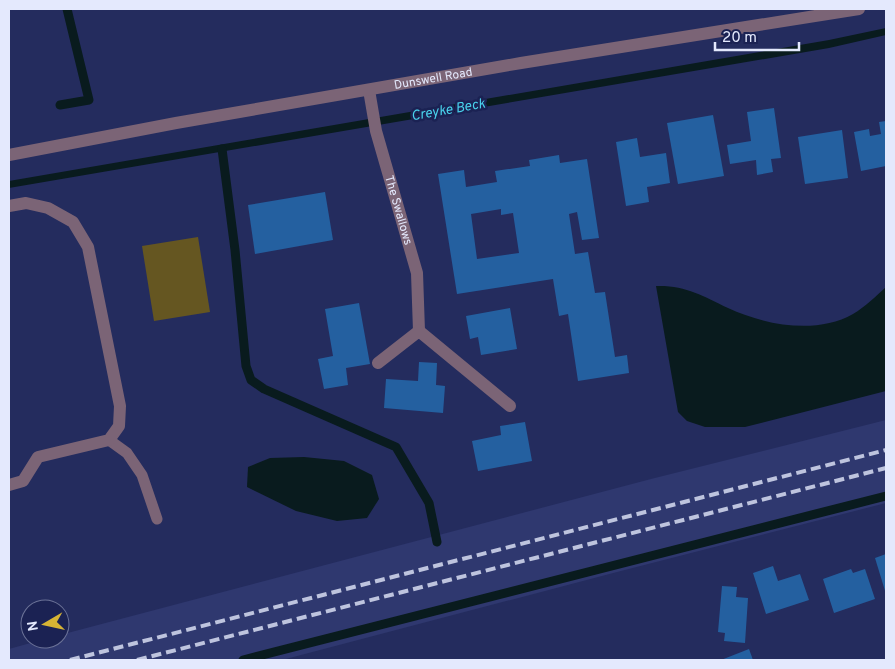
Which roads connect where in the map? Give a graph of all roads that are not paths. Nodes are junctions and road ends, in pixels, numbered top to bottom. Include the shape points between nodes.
1 (859, 9) edge
2 (369, 90) junction
3 (9, 155) edge
4 (9, 206) edge
5 (419, 332) junction
6 (378, 363) dead end
7 (510, 406) dead end
8 (109, 440) junction
9 (9, 485) edge
10 (158, 519) dead end

1 - 2 street, Dunswell Road
2 - 3 street, Dunswell Road
2 - 5 street, The Swallows via 376,131 416,273
4 - 8 street via 26,203 48,208 73,222 88,247 120,406 119,426
5 - 6 street
5 - 7 street
8 - 9 street via 38,457 22,481
8 - 10 lane via 127,453 142,475

